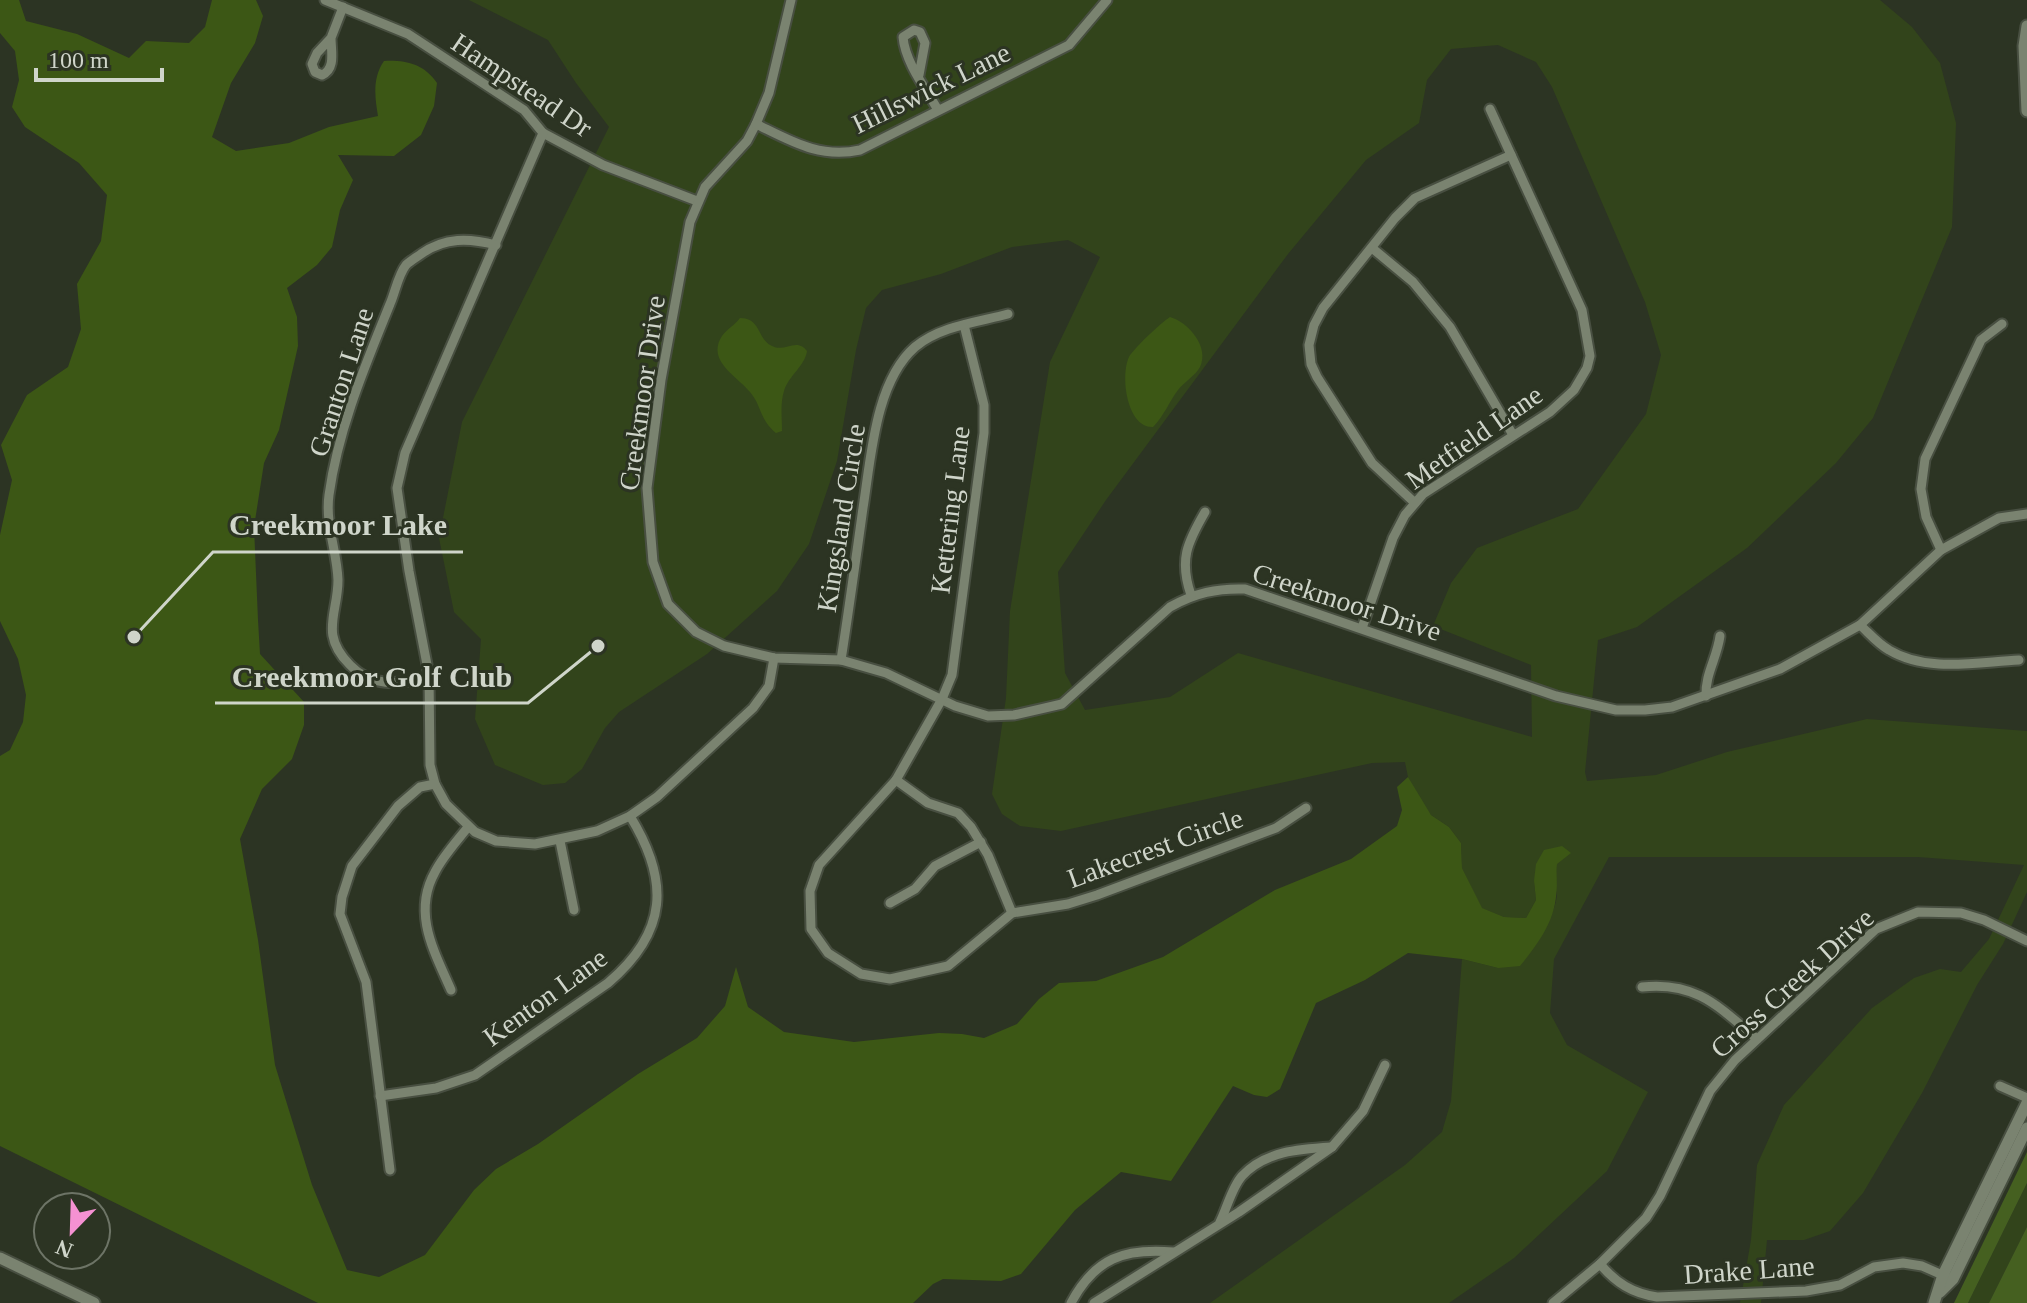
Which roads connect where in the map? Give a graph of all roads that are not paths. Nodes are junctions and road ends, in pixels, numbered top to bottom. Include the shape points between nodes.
1 (325, 0) edge
2 (791, 0) edge
3 (1107, 0) edge
4 (343, 7) junction
5 (2027, 26) edge
6 (331, 38) dead end
7 (919, 75) dead end
8 (1490, 109) dead end
9 (938, 110) junction
10 (2027, 111) edge
11 (756, 124) junction
12 (543, 133) junction
13 (1511, 155) junction
14 (697, 201) junction
15 (496, 245) junction
16 (1372, 248) junction
17 (1008, 314) dead end
18 (2002, 324) dead end
19 (964, 325) junction
20 (1513, 435) junction
21 (1415, 503) junction
22 (1205, 512) dead end
23 (2027, 514) edge
24 (1941, 550) junction
25 (1191, 595) junction
26 (1860, 625) junction
27 (1362, 628) junction
28 (1720, 636) dead end
29 (774, 658) junction
30 (841, 660) junction
31 (2019, 660) dead end
32 (429, 678) junction
33 (1706, 696) junction
34 (942, 699) junction
35 (896, 780) junction
36 (435, 784) junction
37 (1306, 808) dead end
38 (630, 816) junction
39 (468, 827) junction
40 (560, 841) junction
41 (981, 842) junction
42 (890, 903) dead end
43 (574, 910) dead end
44 (1012, 913) junction
45 (2027, 941) edge
46 (1642, 987) dead end
47 (451, 990) dead end
48 (1757, 1039) junction
49 (1385, 1065) dead end
50 (2000, 1086) dead end
51 (380, 1096) junction
52 (2027, 1101) edge
53 (2027, 1128) edge
54 (1332, 1147) junction
55 (390, 1170) dead end
56 (1220, 1222) junction
57 (1174, 1252) junction
58 (0, 1258) edge
59 (1600, 1264) junction
60 (1948, 1277) junction
61 (1806, 1291) junction
62 (1937, 1298) edge
63 (94, 1303) edge
64 (1071, 1303) edge
65 (1094, 1303) edge
66 (1553, 1303) edge
67 (1807, 1303) edge

1 - 4 street, Hampstead Dr
2 - 11 street, Creekmoor Drive via 769,93
3 - 9 street, Hillswick Lane via 1069,45
4 - 6 street
4 - 12 street, Hampstead Dr via 408,34 524,110
5 - 10 street
7 - 9 street
8 - 13 street, Metfield Lane
9 - 11 street, Hillswick Lane via 849,152 816,151
11 - 14 street, Creekmoor Drive
12 - 14 street, Hampstead Dr via 603,165
12 - 15 street
13 - 16 street via 1415,198
13 - 20 street, Metfield Lane via 1582,310 1590,356 1574,390
14 - 29 street, Creekmoor Drive via 651,447 647,488 653,562 668,604 696,632 724,646
15 - 32 street via 405,453 397,488
15 - 32 street, Granton Lane via 450,240 406,265 361,374 329,497 338,579 330,627 339,649 364,677 389,684
16 - 20 street via 1413,282 1450,327
16 - 21 street via 1314,325 1311,364 1372,463
17 - 19 street, Kingsland Circle
18 - 24 street via 1981,340 1925,459 1921,489
19 - 30 street, Kingsland Circle via 914,348 889,389 871,449
19 - 34 street, Kettering Lane via 984,405 984,433 952,675
20 - 21 street, Metfield Lane
21 - 27 street, Metfield Lane via 1393,538
22 - 25 street via 1185,558
23 - 24 street, Creekmoor Drive via 1999,518
24 - 26 street, Creekmoor Drive
25 - 27 street, Creekmoor Drive via 1245,589
25 - 34 street, Creekmoor Drive via 1151,621 1062,704 988,716
26 - 31 street via 1886,649 1928,664
26 - 33 street, Creekmoor Drive via 1780,669
27 - 33 street, Creekmoor Drive via 1583,704 1645,710
28 - 33 street
29 - 30 street, Creekmoor Drive
29 - 38 street via 769,686 753,708
30 - 34 street, Creekmoor Drive via 886,673
32 - 36 street
34 - 35 street
35 - 41 street via 928,803 958,813
35 - 44 street via 819,865 810,891 811,929 828,953 861,974 890,979 948,966
36 - 39 street
36 - 51 street via 420,787 398,806 352,866 342,897 340,914 366,982
37 - 44 street, Lakecrest Circle via 1276,828 1097,895
38 - 40 street
38 - 51 street, Kenton Lane via 652,856 657,881 650,931 627,966 475,1075 436,1088
39 - 40 street via 496,841
39 - 47 street via 435,870 424,902 427,931
40 - 43 street
41 - 42 street via 935,866 915,889
41 - 44 street
45 - 48 street, Cross Creek Drive via 1961,913 1918,912 1899,918 1876,929
46 - 48 street via 1697,993
48 - 59 street, Cross Creek Drive via 1710,1091 1646,1218
49 - 54 street via 1363,1111
50 - 52 street
51 - 55 street
52 - 60 street
53 - 60 street
54 - 56 street
54 - 56 street via 1282,1152 1260,1162 1241,1177
56 - 57 street
57 - 64 street via 1123,1254 1100,1265
57 - 65 street
58 - 63 street
59 - 61 street, Drake Lane via 1616,1283 1641,1295
59 - 66 street, Cross Creek Drive
60 - 61 street, Drake Lane via 1903,1263 1874,1267 1840,1285
60 - 62 street
61 - 67 street

